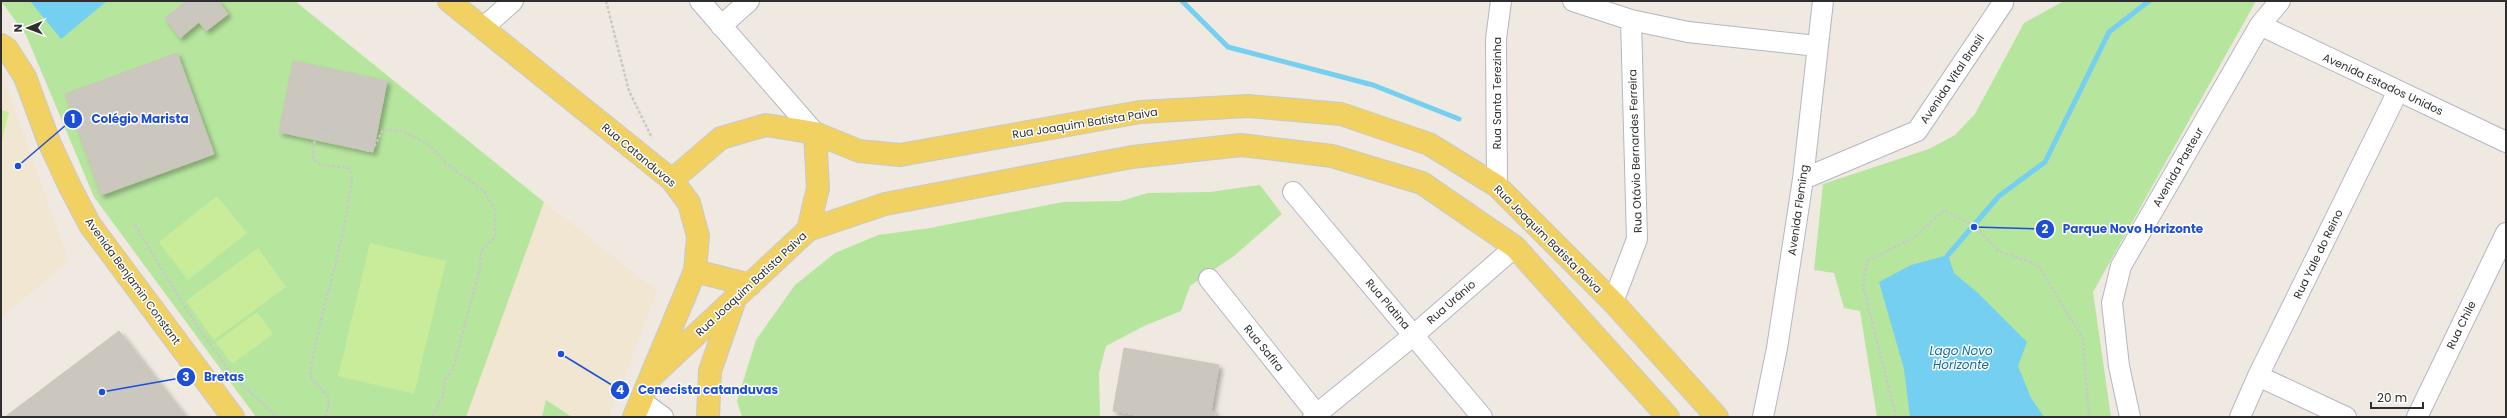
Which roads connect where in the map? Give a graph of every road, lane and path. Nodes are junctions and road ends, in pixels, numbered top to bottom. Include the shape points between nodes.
1 (449, 1) edge
2 (513, 1) edge
3 (606, 1) edge
4 (700, 1) edge
5 (749, 1) edge
6 (1501, 1) edge
7 (1573, 1) edge
8 (1823, 1) edge
9 (2280, 1) edge
10 (2003, 2) edge
11 (1631, 20) junction
12 (2260, 25) junction
13 (721, 26) junction
14 (483, 28) junction
15 (3, 44) edge
16 (1817, 46) junction
17 (2398, 91) junction
18 (814, 133) junction
19 (652, 139) dead end
20 (2506, 142) edge
21 (1803, 179) junction
22 (672, 180) junction
23 (1497, 186) junction
24 (1293, 192) dead end
25 (136, 224) dead end
26 (808, 230) junction
27 (2506, 233) edge
28 (1515, 247) junction
29 (695, 271) junction
30 (1209, 279) dead end
31 (742, 292) junction
32 (1613, 302) junction
33 (1414, 335) junction
34 (652, 376) junction
35 (2258, 376) junction
36 (638, 409) edge
37 (1659, 414) edge
38 (1316, 416) edge
39 (233, 417) edge
40 (277, 417) edge
41 (325, 417) edge
42 (432, 417) edge
43 (663, 417) edge
44 (708, 417) edge
45 (1482, 417) edge
46 (1717, 417) edge
47 (1763, 417) edge
48 (1896, 417) edge
49 (2089, 417) edge
50 (2130, 417) edge
51 (2240, 417) edge
52 (2346, 417) edge
53 (2417, 417) edge

1 - 14 main road, Rua Catanduvas
2 - 14 street
3 - 19 path via 629,91
4 - 13 street
5 - 13 street
6 - 23 street, Rua Santa Terezinha via 1496,39
7 - 11 street
8 - 16 street, Avenida Fleming
9 - 12 street, Avenida Pasteur
10 - 21 street, Avenida Vital Brasil via 1917,131
11 - 16 street via 1688,32
11 - 32 street, Rua Otávio Bernardes Ferreira via 1637,239
12 - 17 street, Avenida Estados Unidos
12 - 50 street, Avenida Pasteur via 2121,266 2112,303 2119,366
13 - 18 street
14 - 22 main road, Rua Catanduvas
15 - 39 main road, Avenida Benjamin Constant via 25,77 49,142 90,224
16 - 21 street, Avenida Fleming
17 - 20 street, Avenida Estados Unidos
17 - 35 street, Rua Yale do Reino
18 - 22 main road, Rua Joaquim Batista Paiva via 766,125 721,138
18 - 23 main road, Rua Joaquim Batista Paiva via 858,152 900,155 1140,112 1248,106 1341,114 1429,144
18 - 26 main road via 818,188
21 - 47 street, Avenida Fleming via 1777,348
22 - 29 main road, Rua Catanduvas via 689,203 698,236
23 - 32 main road, Rua Joaquim Batista Paiva
24 - 33 street, Rua Platina
25 - 40 path via 191,317 232,375
26 - 28 main road, Rua Joaquim Batista Paiva via 885,204 1132,157 1241,145 1332,156 1422,183
26 - 31 main road, Rua Joaquim Batista Paiva
27 - 53 street, Rua Chile
28 - 33 street, Rua Urânio
28 - 37 main road, Rua Joaquim Batista Paiva
29 - 31 main road
29 - 34 main road, Rua Catanduvas
30 - 38 street, Rua Safira
31 - 34 main road, Rua Joaquim Batista Paiva
31 - 44 main road via 710,371
32 - 46 main road, Rua Joaquim Batista Paiva
33 - 38 street, Rua Urânio
33 - 45 street, Rua Platina
34 - 36 main road, Rua Catanduvas
35 - 51 street, Rua Yale do Reino
35 - 52 street
36 - 43 street
41 - 42 path via 330,401 326,392 317,386 310,375 316,337 341,245 352,175 349,168 321,165 313,159 313,145 317,137 324,134 368,151 375,145 383,130 402,131 428,144 447,164 484,191 495,210 495,237 481,251 480,268 454,365 445,381 443,395
48 - 49 path via 1863,286 1867,261 1915,237 1944,210 1976,227 1997,250 2038,265 2083,339

